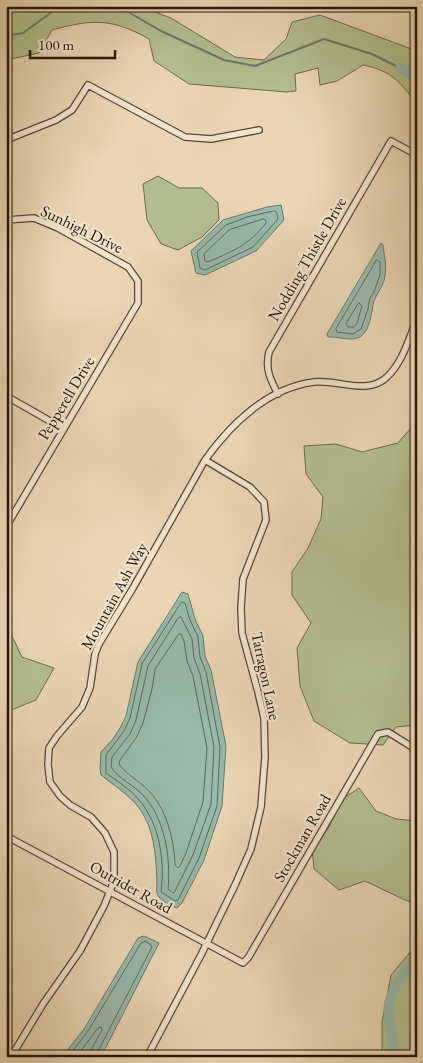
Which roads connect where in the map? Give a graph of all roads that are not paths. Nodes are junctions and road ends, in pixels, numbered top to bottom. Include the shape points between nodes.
1 (259, 130) dead end
2 (6, 140) edge
3 (417, 155) edge
4 (6, 220) edge
5 (138, 281) joint
6 (417, 319) edge
7 (278, 394) junction
8 (6, 396) edge
9 (64, 429) junction
10 (205, 460) junction
11 (6, 527) edge
12 (417, 750) edge
13 (6, 836) edge
14 (111, 892) junction
15 (206, 944) junction
16 (243, 963) joint
17 (11, 1057) edge
18 (147, 1057) edge

1 - 2 street via 211,139 184,137 88,85 72,110
3 - 7 street, Nodding Thistle Drive via 391,141 269,352 268,372
4 - 5 street, Sunhigh Drive via 34,218 58,228 128,267
5 - 9 street, Pepperell Drive via 138,303
6 - 7 street, Mountain Ash Way via 399,362 387,378 361,387 331,381 313,382
7 - 10 street, Mountain Ash Way via 254,407 235,423
8 - 9 street
9 - 11 street, Pepperell Drive
10 - 14 street, Mountain Ash Way via 94,654 90,688 82,707 49,748 50,782 70,805 91,817 105,833 114,852
10 - 15 street, Tarragon Lane via 250,487 264,502 266,520 244,579 241,608 242,633 264,718 261,807 251,849
12 - 16 street, Stockman Road via 388,732 378,734
13 - 14 street, Outrider Road
14 - 15 street, Outrider Road
14 - 17 street, Mountain Ash Way via 80,951
15 - 16 street, Outrider Road
15 - 18 street, Tarragon Lane

